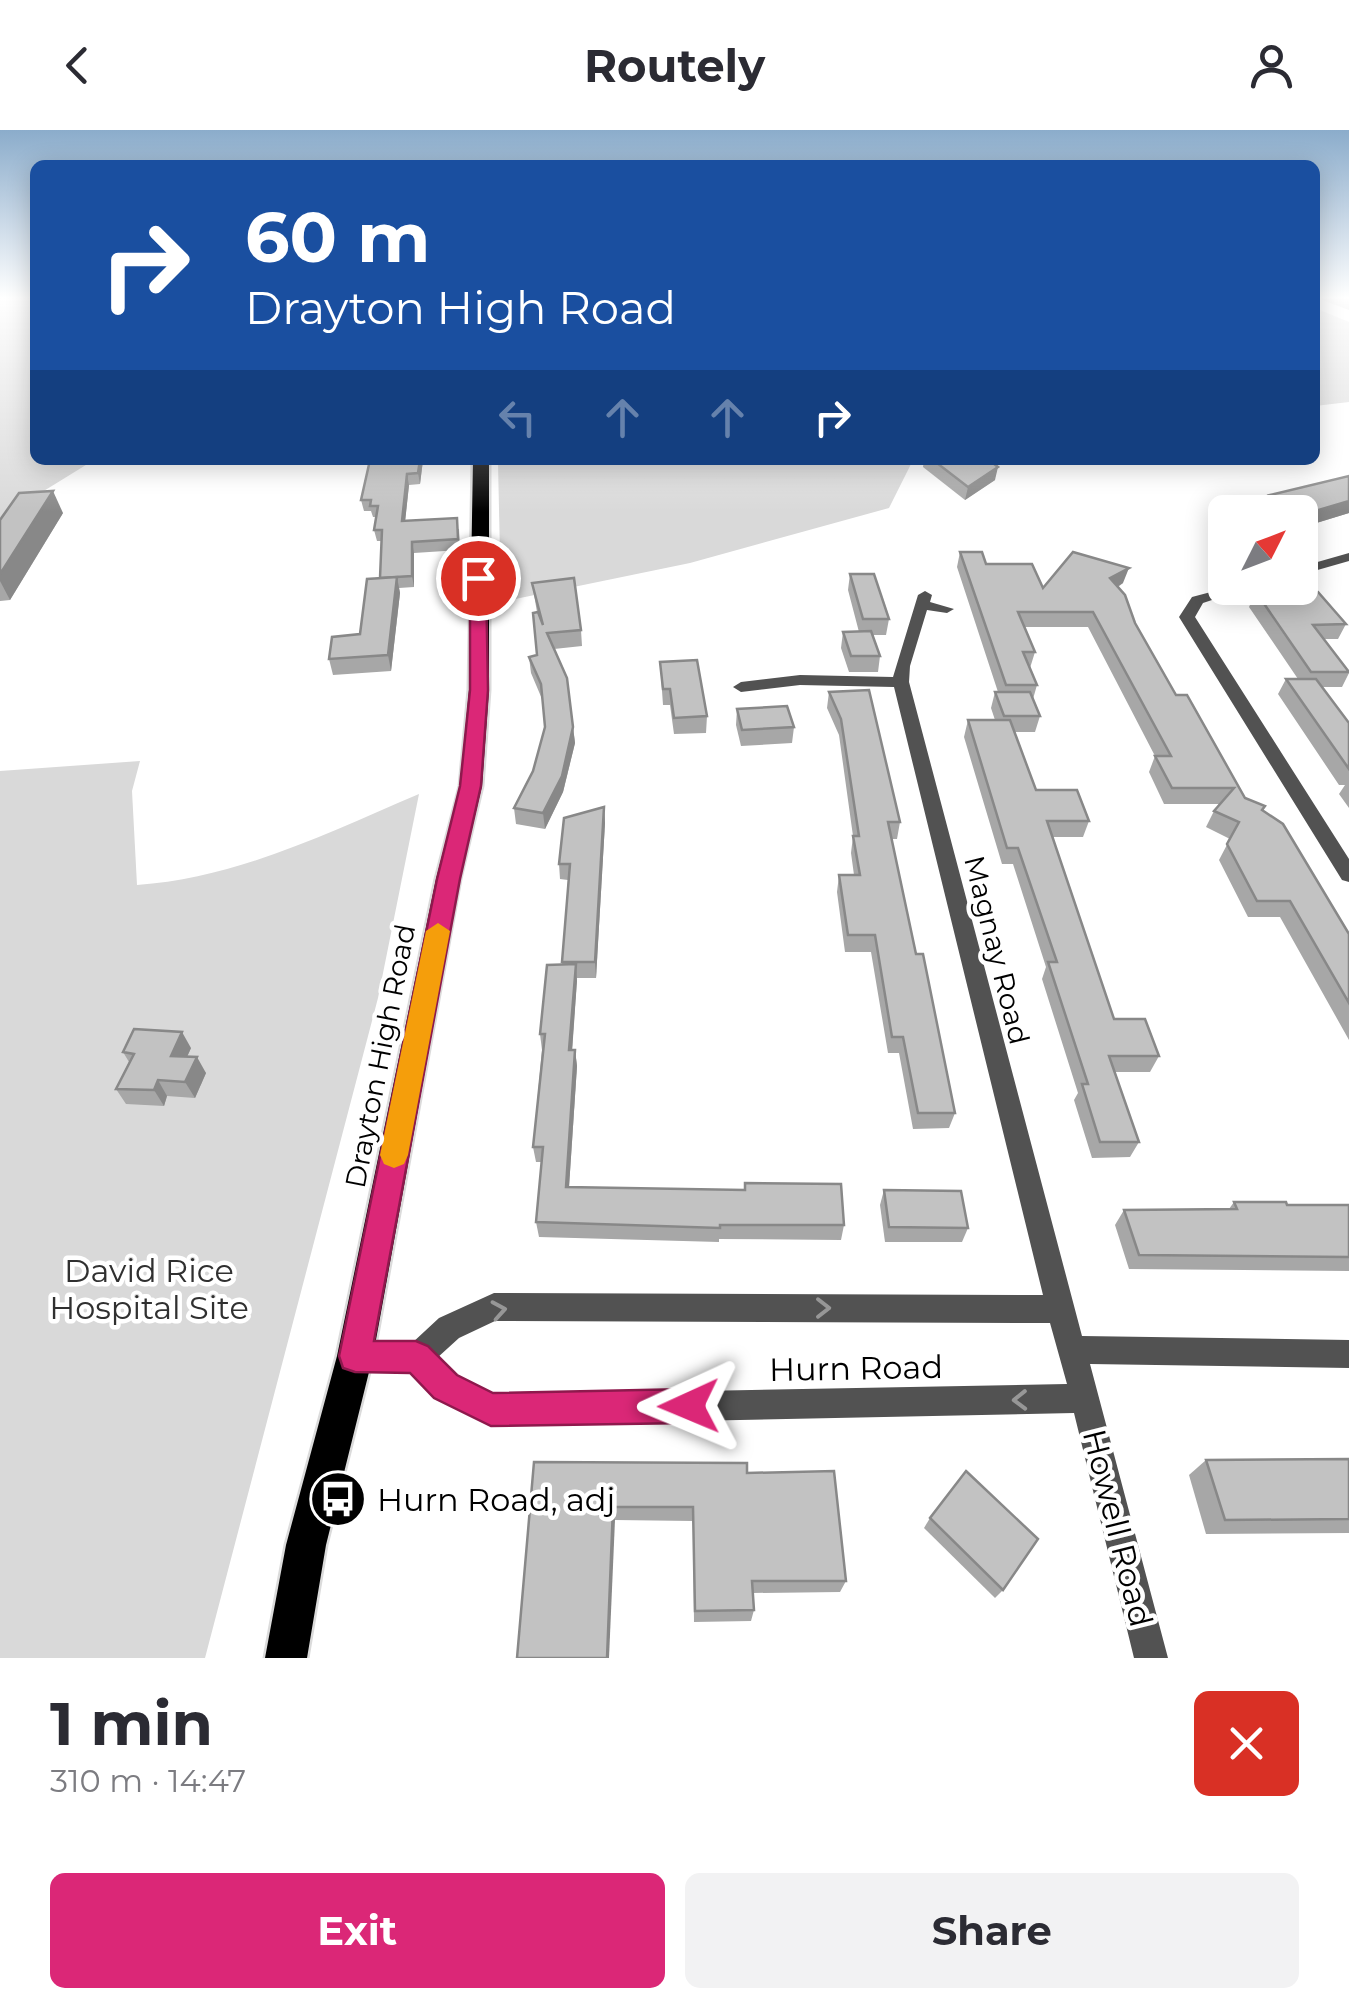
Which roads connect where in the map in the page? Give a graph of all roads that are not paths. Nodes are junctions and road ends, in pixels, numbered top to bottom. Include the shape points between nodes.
1 (481, 465) edge
2 (1349, 557) edge
3 (1318, 566) edge
4 (1208, 597) edge
5 (947, 608) dead end
6 (748, 680) dead end
7 (901, 682) junction
8 (1349, 876) edge
9 (1060, 1309) junction
10 (1073, 1350) junction
11 (1349, 1354) edge
12 (355, 1356) junction
13 (416, 1358) junction
14 (1084, 1398) junction
15 (286, 1658) edge
16 (1151, 1658) edge

1 - 12 main road, Drayton High Road via 479,690 471,786
2 - 3 street
4 - 8 street via 1197,600 1187,616
5 - 7 street, Magnay Road via 924,600
6 - 7 street
7 - 9 street, Magnay Road
9 - 10 street
13 -> 9 street, Hurn Road via 449,1328 494,1307
10 - 11 street
10 - 14 street
12 - 13 street
12 - 15 main road, Drayton High Road via 306,1546
14 -> 13 street, Hurn Road via 491,1410 446,1387
14 - 16 street, Howell Road

